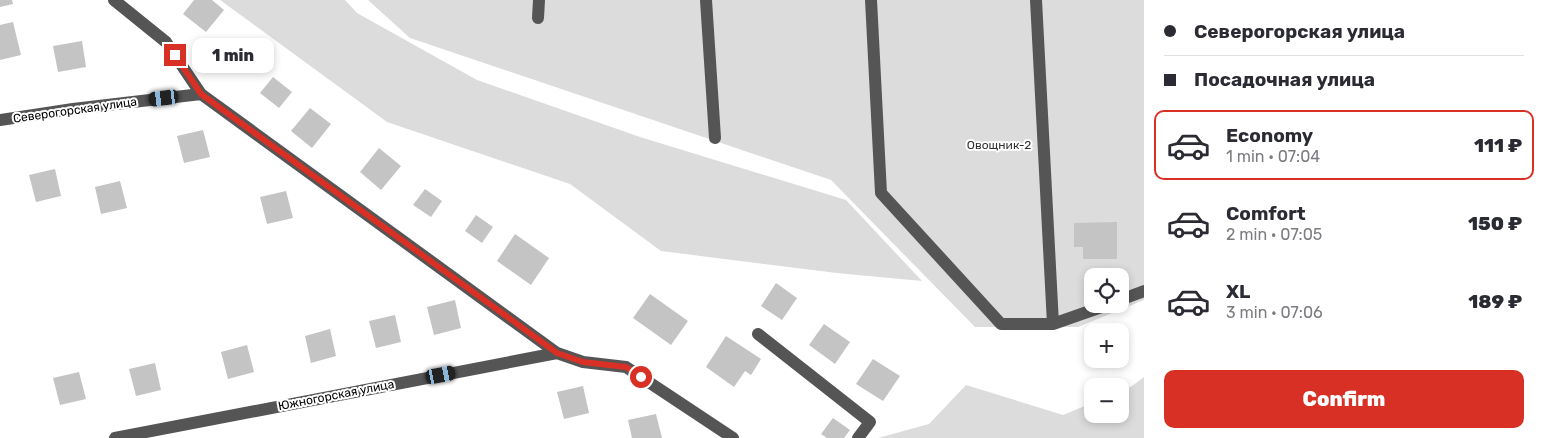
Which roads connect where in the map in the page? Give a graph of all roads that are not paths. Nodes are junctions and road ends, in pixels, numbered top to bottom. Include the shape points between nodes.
1 (114, 0) edge
2 (539, 0) edge
3 (706, 0) edge
4 (871, 0) edge
5 (1036, 0) edge
6 (538, 18) dead end
7 (201, 94) junction
8 (0, 120) edge
9 (715, 138) dead end
10 (1144, 292) edge
11 (1129, 297) edge
12 (1084, 313) edge
13 (1053, 324) junction
14 (758, 334) dead end
15 (557, 353) junction
16 (115, 438) edge
17 (733, 438) edge
18 (858, 438) edge

1 - 7 street via 166,42
2 - 6 street
3 - 9 street
4 - 13 street via 881,193 1001,324
5 - 13 street
7 - 8 street, Северогорская улица
7 - 15 street
10 - 11 street
12 - 13 street
14 - 18 street via 870,422
15 - 16 street, Южногорская улица
15 - 17 street via 583,362 626,367

